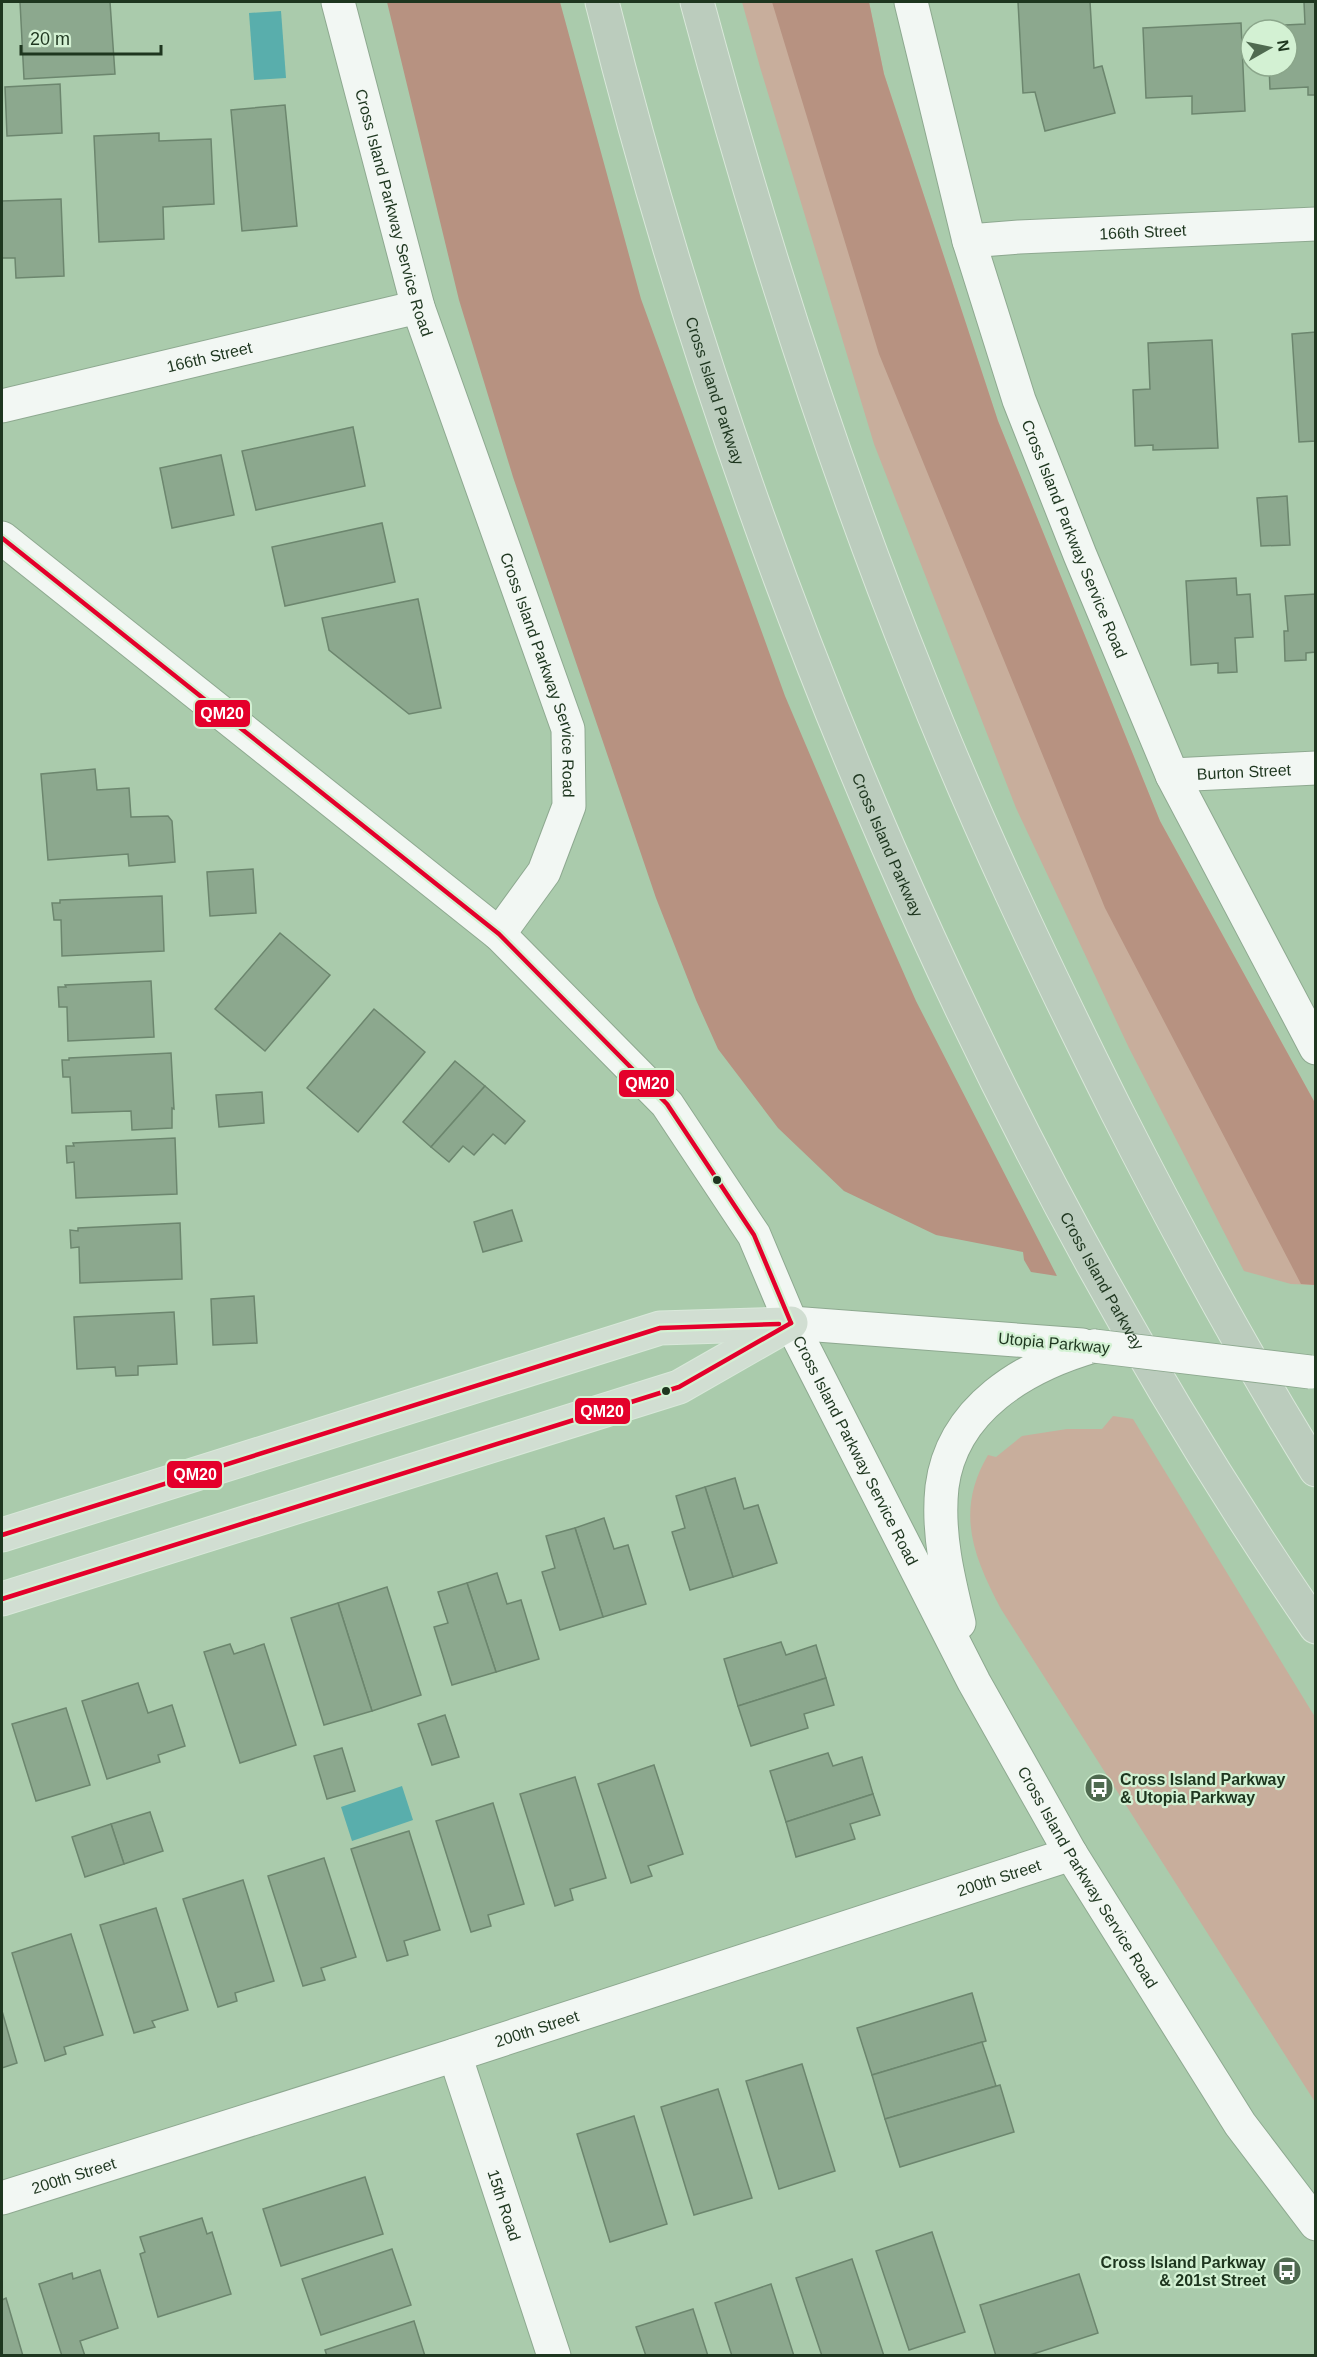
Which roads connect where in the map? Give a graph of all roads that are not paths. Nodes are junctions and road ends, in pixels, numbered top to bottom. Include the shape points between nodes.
1 (338, 2) edge
2 (602, 2) edge
3 (697, 2) edge
4 (911, 2) edge
5 (1316, 224) edge
6 (969, 241) junction
7 (418, 307) junction
8 (2, 406) edge
9 (2, 538) edge
10 (1316, 768) edge
11 (1173, 775) junction
12 (499, 934) junction
13 (1316, 1048) edge
14 (791, 1323) junction
15 (1094, 1346) junction
16 (1313, 1372) edge
17 (1204, 1458) junction
18 (1316, 1470) edge
19 (2, 1535) edge
20 (2, 1599) edge
21 (1316, 1627) edge
22 (1316, 1642) edge
23 (974, 1682) junction
24 (1071, 1854) junction
25 (455, 2055) junction
26 (2, 2198) edge
27 (1316, 2224) edge
28 (554, 2355) edge

1 - 7 street, Cross Island Parkway Service Road
2 - 17 highway, Cross Island Parkway via 688,307 758,515 834,715 925,927 1002,1088 1084,1248
3 - 18 highway via 805,369 880,578 948,748 1050,976 1123,1123 1240,1343
4 - 6 street, Cross Island Parkway Service Road
5 - 6 street, 166th Street
6 - 11 street, Cross Island Parkway Service Road via 1019,400
7 - 8 street, 166th Street
7 - 12 street, Cross Island Parkway Service Road via 568,729 570,806 544,872
9 - 12 street
10 - 11 street, Burton Street
11 - 13 street, Cross Island Parkway Service Road
12 - 14 street, Cross Island Parkway Service Road via 667,1104 754,1235
14 - 15 street, Utopia Parkway
14 - 19 main road, Utopia Parkway via 660,1328
14 - 20 main road via 679,1387
14 - 23 street, Cross Island Parkway Service Road
15 - 16 street, Utopia Parkway, bridge
15 - 23 street via 1056,1359 1008,1384 973,1417 950,1459 942,1486 943,1544
17 - 21 highway, Cross Island Parkway
17 - 22 highway
23 - 24 street, Cross Island Parkway Service Road
24 - 25 street, 200th Street
24 - 27 street, Cross Island Parkway Service Road via 1240,2124
25 - 26 street, 200th Street
25 - 28 street, 15th Road

